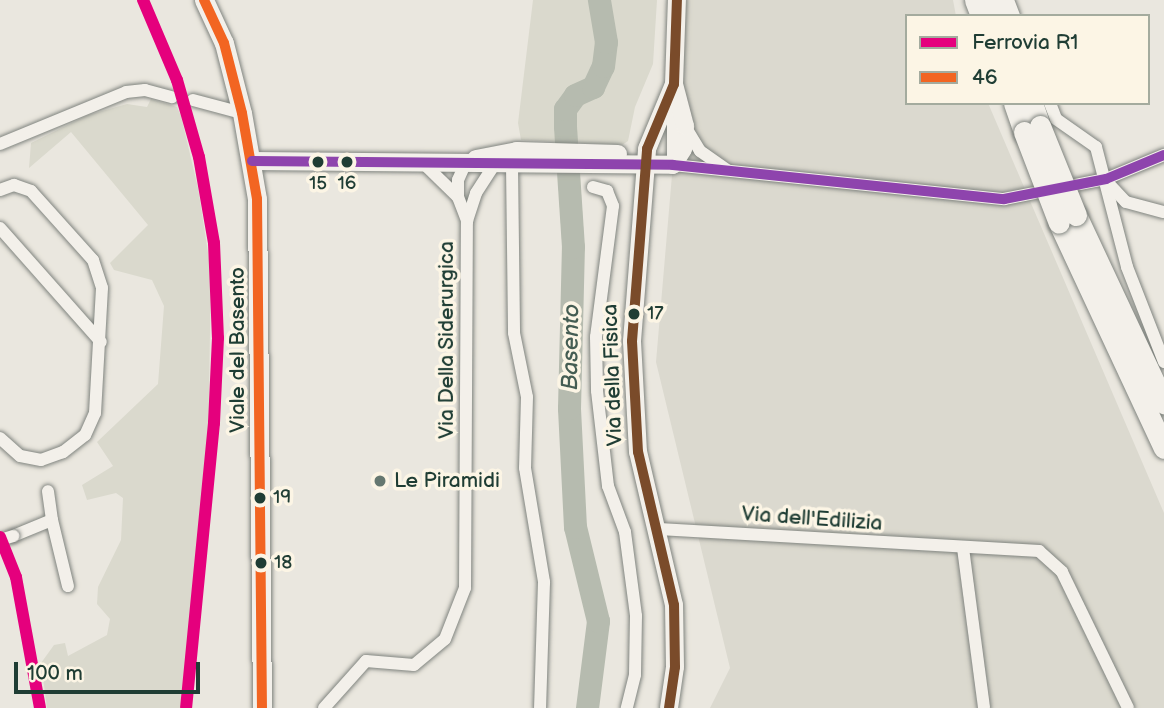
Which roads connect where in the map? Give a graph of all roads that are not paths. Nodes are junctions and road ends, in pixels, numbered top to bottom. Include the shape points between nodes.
1 (204, 0) edge
2 (677, 0) edge
3 (674, 84) junction
4 (172, 97) tunnel mouth
5 (193, 100) tunnel mouth
6 (1015, 105) edge
7 (1032, 105) edge
8 (1051, 105) edge
9 (242, 113) junction
10 (685, 126) junction
11 (1032, 129) junction
12 (0, 144) edge
13 (1164, 155) edge
14 (252, 161) junction
15 (516, 161) junction
16 (466, 162) junction
17 (423, 163) junction
18 (646, 164) junction
19 (673, 165) junction
20 (727, 171) junction
21 (1105, 179) junction
22 (593, 187) dead end
23 (0, 190) edge
24 (475, 193) junction
25 (458, 197) junction
26 (1164, 212) edge
27 (1067, 219) junction
28 (467, 221) junction
29 (0, 228) edge
30 (101, 342) junction
31 (1164, 362) edge
32 (1164, 403) edge
33 (0, 438) edge
34 (1164, 448) edge
35 (48, 491) dead end
36 (52, 520) junction
37 (659, 528) junction
38 (0, 540) edge
39 (963, 548) junction
40 (68, 586) dead end
41 (262, 708) edge
42 (324, 708) edge
43 (540, 708) edge
44 (627, 708) edge
45 (669, 708) edge
46 (984, 708) edge
47 (1128, 708) edge

1 - 9 main road, Viale del Basento via 224,43
2 - 3 street, Via della Fisica
3 - 10 street, Via della Fisica
3 - 18 street, Via della Fisica
3 - 19 street
4 - 12 street via 145,90 127,92
5 - 9 street
6 - 11 highway
7 - 11 highway
8 - 21 street via 1056,119 1097,147
9 - 14 main road, Viale del Basento
10 - 19 street, Via della Fisica via 683,149
10 - 20 street via 700,151
11 - 27 highway, bridge
13 - 21 street
14 - 17 street
14 - 41 main road, Viale del Basento via 260,261
15 - 16 street
15 - 16 street
15 - 18 street
15 - 24 street, Via Della Siderurgica
15 - 43 street via 514,333 527,397 523,443 544,582
16 - 17 street
16 - 24 street
16 - 25 street via 458,180
17 - 25 street, Via Della Siderurgica
18 - 19 street
18 - 37 street, Via della Fisica via 632,302 632,385 638,452
19 - 20 street
20 - 21 street via 1004,200
21 - 26 street via 1126,202
21 - 31 street via 1127,267
22 - 44 street via 607,191 613,206 596,337 597,391 608,486 625,532 636,616 635,675
23 - 30 street via 14,185 32,191 93,260 102,288
24 - 28 street, Via Della Siderurgica
25 - 28 street, Via Della Siderurgica
27 - 32 highway
27 - 34 highway
28 - 42 street, Via Della Siderurgica via 465,588 445,639 414,665 366,661
29 - 30 street
30 - 33 street via 95,412 77,442 56,456 34,460 14,452
35 - 36 street
36 - 38 street, bridge
36 - 40 street
37 - 39 street, Via dell'Edilizia
37 - 45 street, Via della Fisica via 676,624
39 - 46 street
39 - 47 street, Via dell'Edilizia via 1033,549 1051,558

